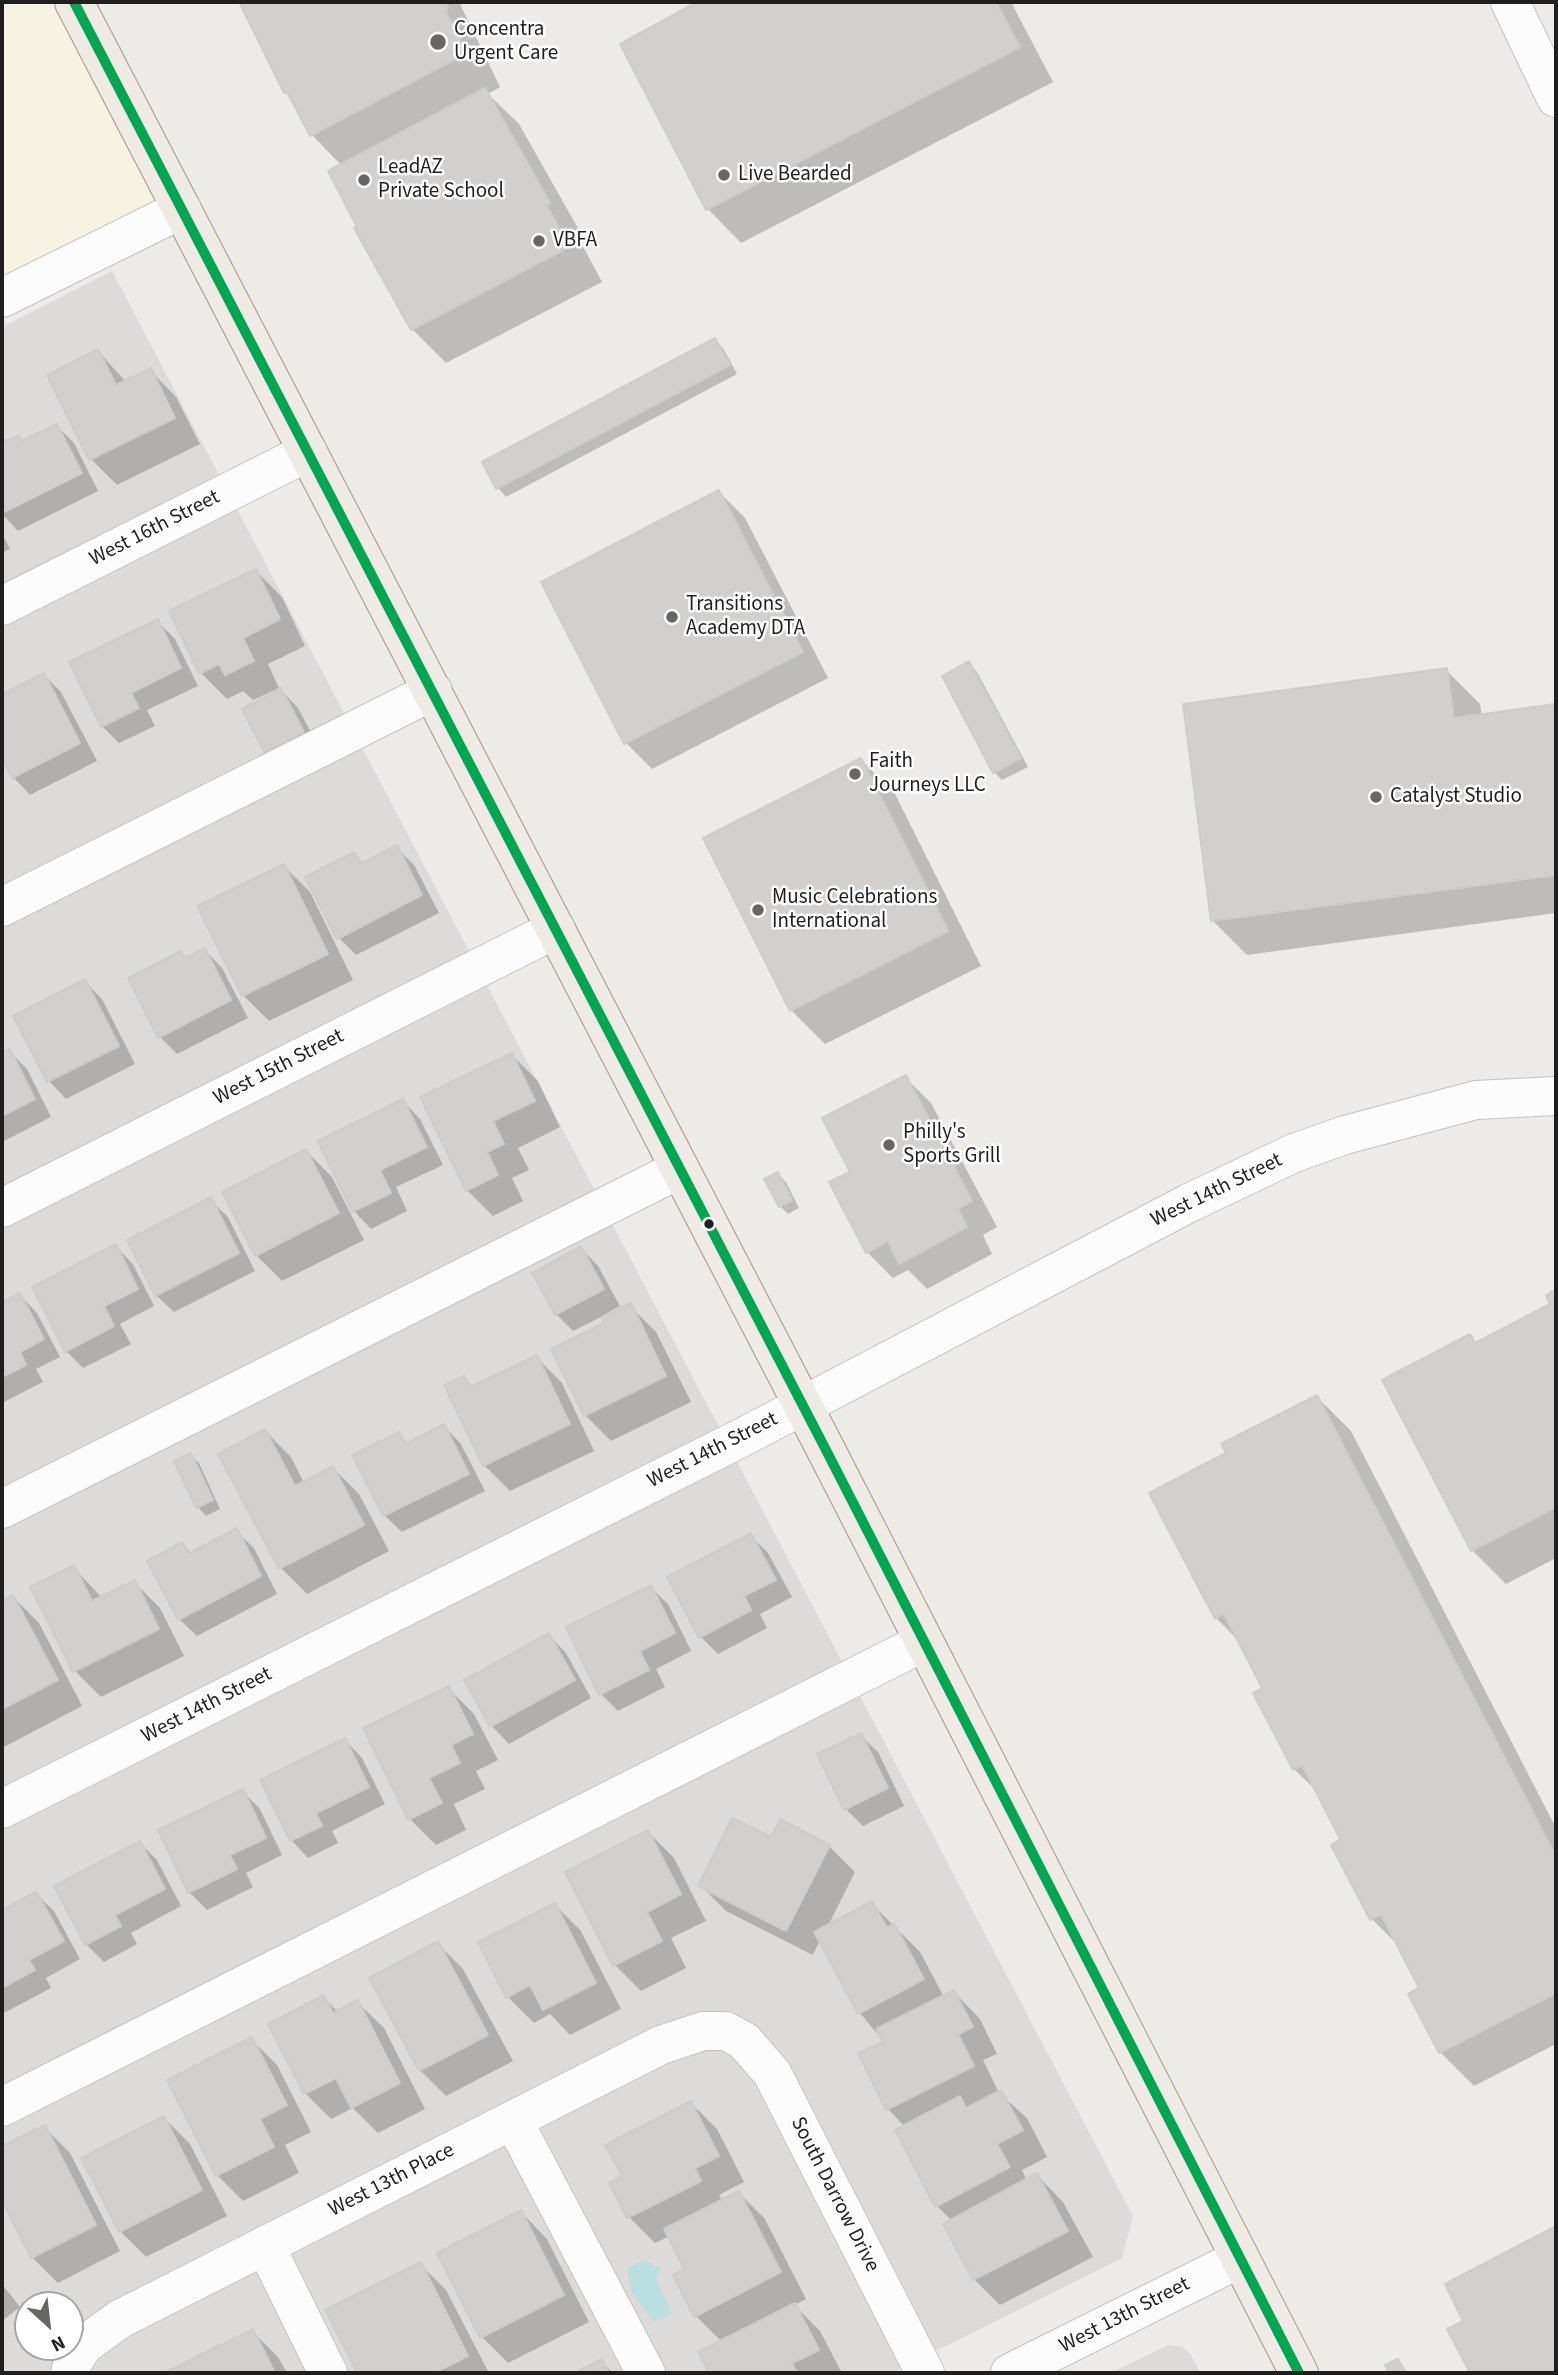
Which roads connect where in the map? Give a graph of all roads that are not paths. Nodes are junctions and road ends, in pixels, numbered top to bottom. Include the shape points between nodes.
1 (74, 2) edge
2 (1510, 2) edge
3 (1556, 98) edge
4 (181, 209) junction
5 (2, 298) edge
6 (308, 452) junction
7 (2, 606) edge
8 (433, 691) junction
9 (2, 907) edge
10 (556, 929) junction
11 (1556, 1096) edge
12 (680, 1169) junction
13 (2, 1208) edge
14 (802, 1405) junction
15 (2, 1509) edge
16 (924, 1642) junction
17 (2, 1810) edge
18 (726, 2031) joint
19 (2, 2107) edge
20 (513, 2120) junction
21 (265, 2245) junction
22 (1239, 2259) junction
23 (71, 2367) edge
24 (328, 2373) edge
25 (646, 2373) edge
26 (925, 2373) edge
27 (1010, 2373) edge
28 (1299, 2373) edge

1 - 4 main road
2 - 3 street
4 - 5 street
4 - 6 main road
6 - 7 street, West 16th Street
6 - 8 main road
8 - 9 street
8 - 10 main road
10 - 12 main road
10 - 13 street, West 15th Street
11 - 14 street, West 14th Street via 1476,1100 1294,1153
12 - 14 main road
12 - 15 street
14 - 16 main road
14 - 17 street, West 14th Street
16 - 19 street
16 - 22 main road
18 - 20 street, West 13th Place via 703,2031 671,2041
18 - 26 street, South Darrow Drive via 744,2041 772,2073
20 - 21 street, West 13th Place
20 - 25 street
21 - 23 street, West 13th Place via 102,2330 84,2345
21 - 24 street
22 - 27 street, West 13th Street
22 - 28 main road

